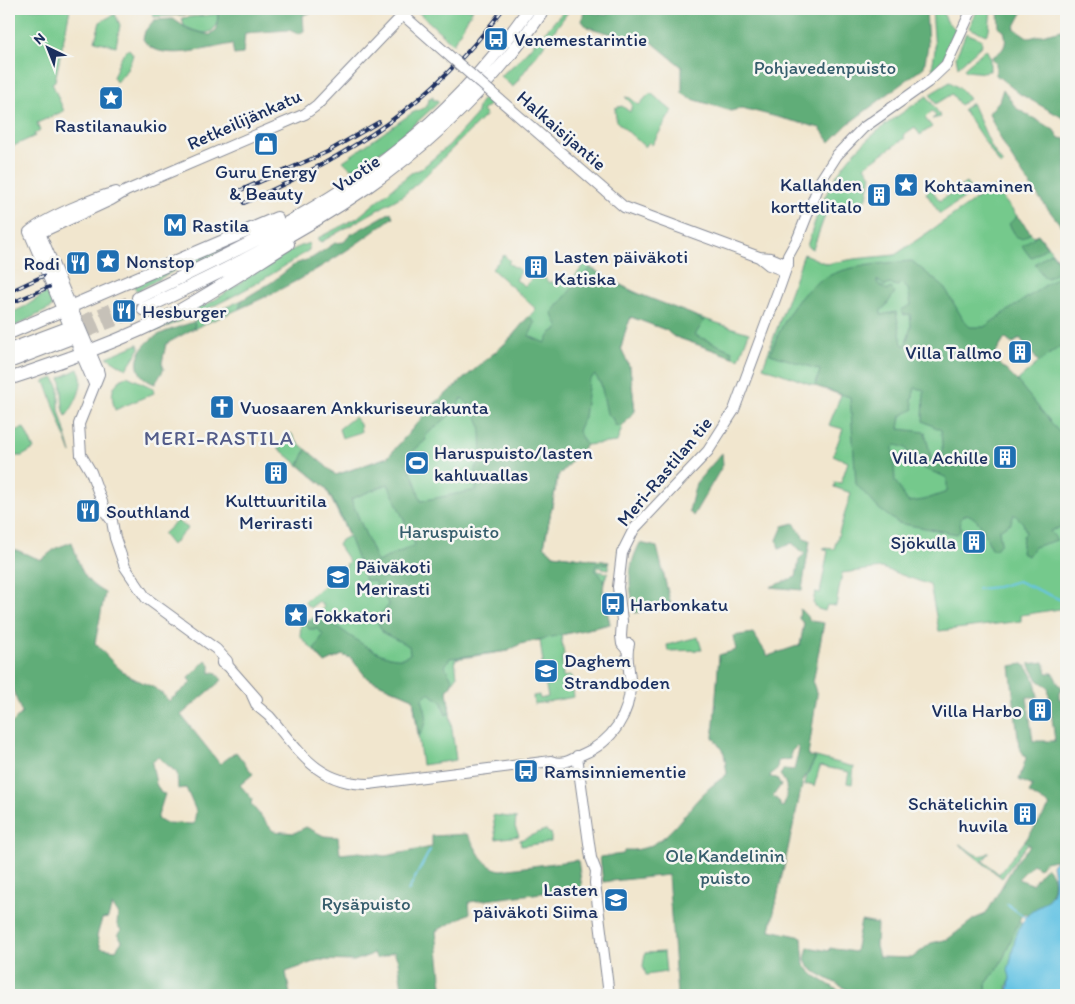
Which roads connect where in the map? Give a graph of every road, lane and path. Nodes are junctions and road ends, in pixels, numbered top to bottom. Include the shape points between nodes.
1 (529, 9) edge
2 (544, 9) edge
3 (972, 9) edge
4 (404, 15) joint
5 (345, 188) junction
6 (345, 203) junction
7 (35, 232) joint
8 (787, 264) junction
9 (67, 308) junction
10 (9, 334) edge
11 (9, 350) edge
12 (86, 352) junction
13 (9, 362) edge
14 (9, 379) edge
15 (577, 756) junction
16 (609, 995) edge

1 - 5 main road, Vuotie via 488,63 455,99 398,150
2 - 6 main road, Vuotie via 495,74 466,105 414,154
3 - 8 street, Meri-Rastilan tie via 946,65 928,82 867,124 844,146 821,180
4 - 7 street, Retkeilijänkatu via 309,111 126,191 98,198 37,225
4 - 8 street, Halkaisijantie, bridge via 608,193 620,196 634,209 759,257 769,265
5 - 6 main road, Vuotie via 141,304 264,248
5 - 9 main road
6 - 12 main road via 296,239 175,313
7 - 9 street, Meri-Rastilan tie
8 - 15 street, Meri-Rastilan tie via 740,397 723,430 699,461 642,519 626,544 618,579 622,640 627,650 630,688 624,715 601,744
9 - 10 main road
9 - 12 street, Meri-Rastilan tie
11 - 13 main road via 67,334
12 - 14 main road
12 - 15 street, Meri-Rastilan tie via 99,374 78,424 81,447 90,459 91,472 112,521 125,567 140,592 222,655 302,756 317,769 332,778 352,783 378,783
15 - 16 street

